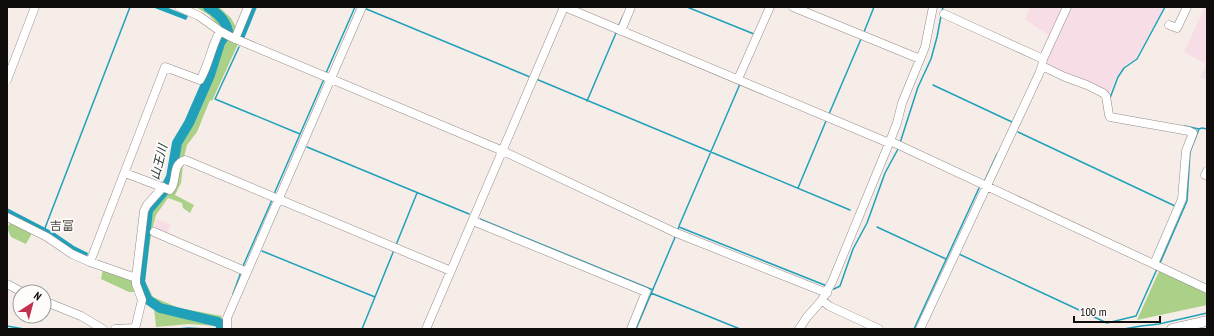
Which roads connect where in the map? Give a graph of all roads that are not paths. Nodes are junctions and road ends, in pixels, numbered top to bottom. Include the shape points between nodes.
1 (35, 7) edge
2 (179, 7) edge
3 (248, 7) edge
4 (564, 7) edge
5 (632, 7) edge
6 (770, 7) edge
7 (794, 7) edge
8 (933, 7) edge
9 (1067, 7) edge
10 (1187, 7) edge
11 (361, 8) edge
12 (944, 14) dead end
13 (1169, 25) dead end
14 (220, 31) junction
15 (621, 31) junction
16 (233, 38) junction
17 (920, 59) junction
18 (1043, 62) junction
19 (330, 79) junction
20 (738, 79) junction
21 (7, 80) edge
22 (895, 143) junction
23 (503, 151) junction
24 (1207, 171) edge
25 (125, 173) junction
26 (1207, 176) edge
27 (986, 185) junction
28 (166, 189) junction
29 (279, 199) junction
30 (7, 217) edge
31 (472, 221) junction
32 (154, 232) dead end
33 (90, 262) junction
34 (1154, 264) junction
35 (451, 271) junction
36 (247, 272) junction
37 (136, 278) junction
38 (1207, 289) edge
39 (827, 293) junction
40 (822, 300) junction
41 (52, 304) edge
42 (1207, 321) edge
43 (103, 329) edge
44 (115, 329) edge
45 (135, 329) edge
46 (227, 329) edge
47 (426, 329) edge
48 (631, 329) edge
49 (799, 329) edge
50 (879, 329) edge
51 (920, 329) edge
52 (1172, 329) edge

1 - 21 street
2 - 14 street via 199,16
3 - 16 street
4 - 15 street
4 - 23 street
5 - 15 street
6 - 20 street
7 - 17 street
8 - 17 street
9 - 18 street
10 - 13 street via 1177,28
11 - 19 street
12 - 18 street
14 - 16 street
14 - 25 street via 200,80 166,67
15 - 20 street
16 - 19 street
17 - 22 street via 902,103
18 - 27 street
18 - 34 street via 1065,77 1103,93 1106,96 1110,117 1192,133 1186,151 1182,199
19 - 23 street
19 - 29 street
20 - 22 street
22 - 27 street
22 - 39 street
23 - 31 street
23 - 39 street via 676,233
24 - 26 street
25 - 28 street
25 - 33 street
27 - 34 street
27 - 51 street
28 - 29 street via 172,187 176,166 185,160
28 - 37 street via 147,205 144,211
29 - 35 street
29 - 36 street
30 - 33 street
31 - 35 street
31 - 48 street via 646,292
32 - 36 street
33 - 37 street
34 - 38 street
35 - 47 street
36 - 46 street via 227,318
37 - 45 street via 142,300
39 - 40 street
40 - 49 street
40 - 50 street via 829,306
41 - 43 street via 81,316
42 - 52 main road
44 - 45 street

